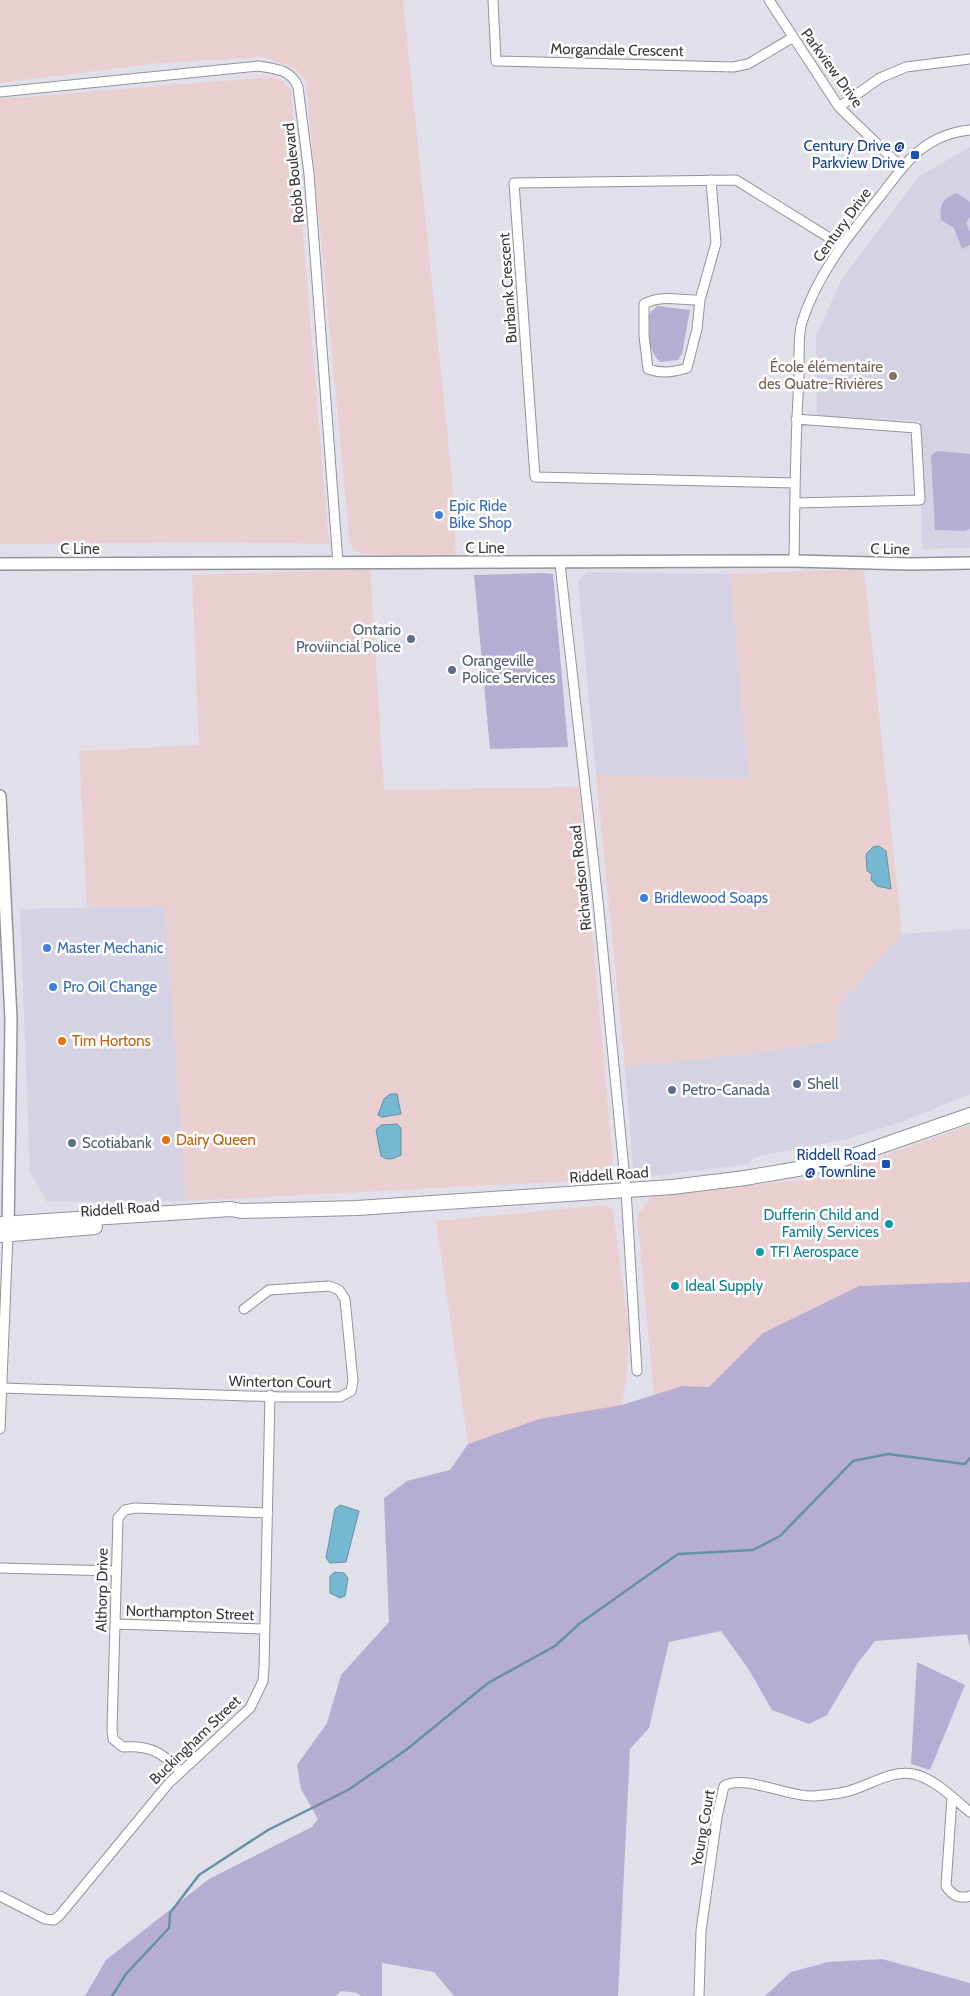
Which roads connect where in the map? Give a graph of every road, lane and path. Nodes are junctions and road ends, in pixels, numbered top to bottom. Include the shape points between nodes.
1 (493, 0) edge
2 (769, 0) edge
3 (792, 38) junction
4 (970, 59) edge
5 (0, 92) edge
6 (839, 107) junction
7 (970, 130) edge
8 (902, 168) junction
9 (711, 180) junction
10 (841, 245) junction
11 (700, 300) junction
12 (796, 419) junction
13 (795, 483) junction
14 (795, 503) junction
15 (794, 561) junction
16 (338, 563) junction
17 (970, 563) edge
18 (0, 564) edge
19 (560, 564) junction
20 (0, 796) edge
21 (970, 1115) edge
22 (626, 1190) junction
23 (4, 1229) edge
24 (244, 1309) dead end
25 (637, 1371) dead end
26 (1, 1388) edge
27 (270, 1395) junction
28 (0, 1429) edge
29 (268, 1513) junction
30 (0, 1568) edge
31 (115, 1571) junction
32 (116, 1624) junction
33 (264, 1629) junction
34 (180, 1771) junction
35 (952, 1798) junction
36 (970, 1812) edge
37 (0, 1896) edge
38 (970, 1896) edge
39 (699, 1996) edge

1 - 3 street, Morgandale Crescent via 496,61 733,67 748,64
2 - 3 street, Parkview Drive
3 - 6 street, Parkview Drive
4 - 6 street via 906,67 880,78
5 - 16 street, Robb Boulevard via 258,66 279,69 295,78 310,174
6 - 8 street, Parkview Drive
7 - 8 street, Century Drive via 950,132 924,145
8 - 10 street, Century Drive
9 - 10 street, Burbank Crescent via 736,180
9 - 11 street via 716,243
9 - 13 street, Burbank Crescent via 514,183 535,477
10 - 12 street, Century Drive via 817,286 802,324
11 - 11 street via 666,298 644,304 648,369 673,372 687,368
12 - 13 street, Century Drive
12 - 14 street via 916,428 920,500
13 - 14 street, Century Drive
14 - 15 street, Century Drive
15 - 17 street, C Line
15 - 19 street, C Line
16 - 18 street, C Line
16 - 19 street, C Line
19 - 22 street, Richardson Road via 598,900
20 - 23 street via 12,1019
21 - 22 main road, Riddell Road via 832,1163 745,1178
22 - 23 main road, Riddell Road via 357,1208 231,1209
22 - 25 street, Richardson Road
23 - 26 street
24 - 27 street, Winterton Court via 269,1290 329,1286 339,1290 345,1299 353,1381 351,1391 340,1397
26 - 27 street, Winterton Court
26 - 28 street
27 - 29 street, Buckingham Street
29 - 31 street, Althorp Drive via 126,1510 118,1518
29 - 33 street, Buckingham Street
30 - 31 street
31 - 32 street, Althorp Drive
32 - 33 street, Northampton Street
32 - 34 street, Althorp Drive via 114,1739 123,1747 150,1749
33 - 34 street, Buckingham Street via 263,1681 250,1708
34 - 37 street, Buckingham Street via 54,1920 45,1919
35 - 36 street, Young Court
35 - 38 street via 946,1886 960,1898
35 - 39 street, Young Court via 931,1782 904,1772 853,1790 826,1795 792,1794 742,1782 724,1786 701,1931

